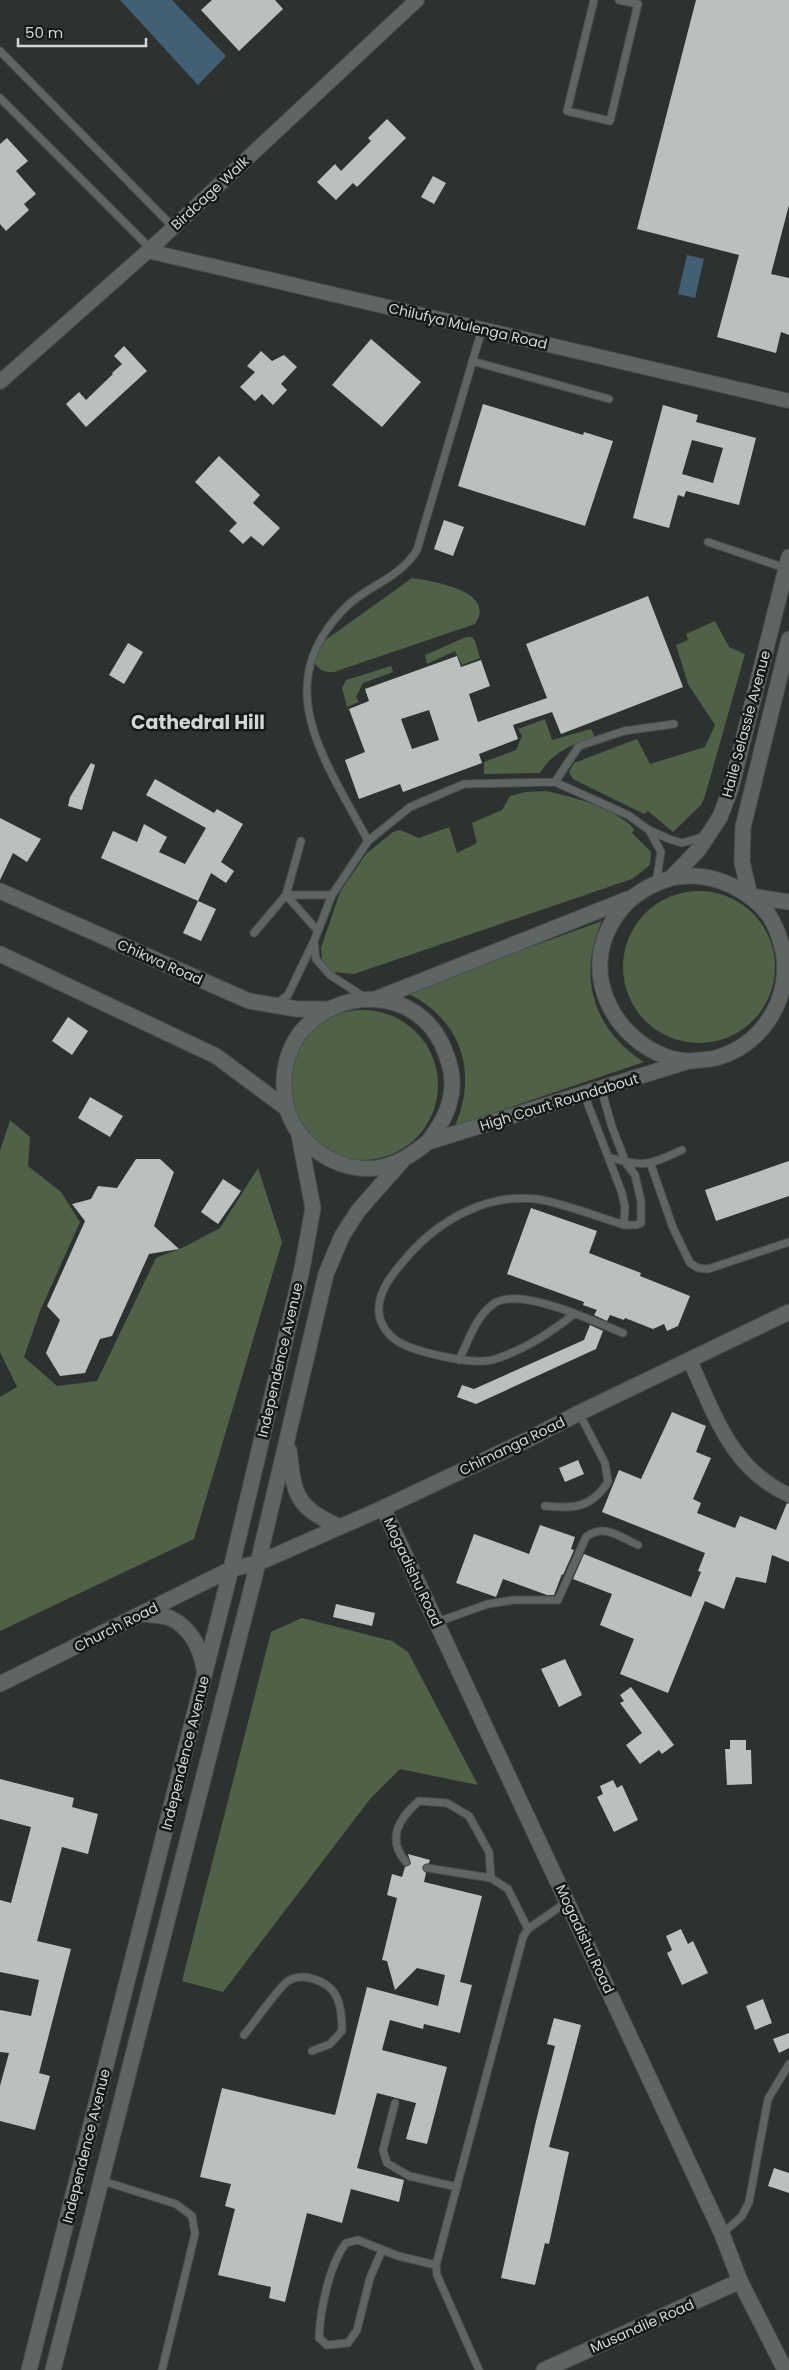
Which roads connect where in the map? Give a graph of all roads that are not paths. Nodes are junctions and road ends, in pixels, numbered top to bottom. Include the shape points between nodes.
1 (594, 0) edge
2 (620, 0) edge
3 (415, 1) edge
4 (0, 51) edge
5 (0, 98) edge
6 (173, 227) junction
7 (149, 250) junction
8 (482, 329) junction
9 (472, 361) junction
10 (0, 382) edge
11 (785, 397) edge
12 (609, 399) dead end
13 (708, 542) dead end
14 (788, 565) edge
15 (789, 639) edge
16 (674, 724) dead end
17 (555, 782) junction
18 (649, 830) junction
19 (708, 835) junction
20 (368, 841) junction
21 (301, 842) dead end
22 (673, 876) junction
23 (656, 884) junction
24 (0, 891) edge
25 (286, 895) junction
26 (332, 895) junction
27 (750, 896) junction
28 (630, 898) junction
29 (789, 902) edge
30 (318, 931) junction
31 (254, 934) dead end
32 (314, 942) junction
33 (0, 954) edge
34 (787, 986) edge
35 (371, 998) junction
36 (273, 1005) junction
37 (326, 1009) junction
38 (690, 1061) junction
39 (601, 1088) junction
40 (584, 1094) junction
41 (286, 1108) junction
42 (299, 1133) junction
43 (428, 1142) junction
44 (682, 1150) dead end
45 (608, 1158) junction
46 (403, 1160) junction
47 (626, 1163) junction
48 (651, 1165) junction
49 (624, 1224) junction
50 (789, 1242) edge
51 (789, 1312) edge
52 (574, 1314) junction
53 (623, 1333) dead end
54 (459, 1360) junction
55 (690, 1361) junction
56 (579, 1413) junction
57 (287, 1438) junction
58 (789, 1495) edge
59 (544, 1506) dead end
60 (383, 1508) junction
61 (340, 1527) junction
62 (638, 1546) dead end
63 (258, 1564) junction
64 (231, 1570) junction
65 (142, 1614) junction
66 (437, 1622) junction
67 (205, 1673) junction
68 (0, 1684) edge
69 (406, 1862) dead end
70 (428, 1868) dead end
71 (491, 1878) junction
72 (568, 1901) junction
73 (528, 1929) junction
74 (244, 2035) dead end
75 (312, 2051) dead end
76 (789, 2064) edge
77 (395, 2103) dead end
78 (102, 2180) junction
79 (457, 2187) junction
80 (722, 2234) junction
81 (382, 2250) junction
82 (436, 2265) junction
83 (740, 2281) junction
84 (29, 2370) edge
85 (53, 2370) edge
86 (162, 2370) edge
87 (479, 2370) edge
88 (544, 2370) edge
89 (785, 2370) edge

1 - 2 lane via 567,111 610,121 638,4
3 - 6 street, Birdcage Walk
4 - 6 lane
5 - 7 lane
6 - 7 street, Birdcage Walk
7 - 8 street, Chilufya Mulenga Road
7 - 10 street, Birdcage Walk
8 - 9 lane
8 - 11 street, Chilufya Mulenga Road
9 - 12 lane
9 - 20 lane via 417,550 402,568 348,605 328,625 309,666 307,703 314,737
13 - 14 lane
14 - 19 main road, Haile Selassie Avenue via 731,788 720,817
15 - 27 main road, Haile Selassie Avenue via 743,827 742,862
16 - 17 lane via 624,731 578,746
17 - 18 lane via 628,815
17 - 20 lane via 464,784 410,806
18 - 19 lane via 682,843
18 - 23 lane via 661,852
19 - 22 main road, Haile Selassie Avenue
20 - 26 lane
21 - 25 lane
22 - 23 main road, High Court Roundabout
22 - 27 main road, High Court Roundabout via 714,878
23 - 28 main road, High Court Roundabout
24 - 36 main road, Chikwa Road via 249,1001
25 - 26 lane
25 - 30 lane
25 - 31 lane
26 - 30 lane
27 - 29 main road
27 - 34 main road, High Court Roundabout via 768,914 780,937
28 - 35 main road, High Court Roundabout
28 - 38 main road, High Court Roundabout via 605,934 600,969 605,998 615,1017 648,1048 668,1058
30 - 32 lane
32 - 35 lane via 316,959 330,975
32 - 36 lane via 288,995
33 - 41 main road via 216,1056
34 - 38 main road, High Court Roundabout via 776,1012 761,1033 739,1049 715,1058
35 - 37 main road, High Court Roundabout via 345,1001
35 - 43 main road, High Court Roundabout via 402,1005 425,1020 442,1041 451,1067 452,1094 444,1120
36 - 37 main road, Chikwa Road
37 - 41 main road, High Court Roundabout via 304,1027 289,1052 283,1080
38 - 39 main road, High Court Roundabout
39 - 40 main road, High Court Roundabout
39 - 47 lane
40 - 43 main road, High Court Roundabout
40 - 45 lane
41 - 42 main road, High Court Roundabout
42 - 46 main road, High Court Roundabout via 335,1162 358,1168 381,1167
42 - 64 main road, Independence Avenue via 313,1208 302,1269
43 - 46 main road, High Court Roundabout
44 - 48 lane
45 - 47 lane
45 - 49 lane via 622,1193
46 - 57 main road, Independence Avenue via 358,1211 342,1236 326,1274
47 - 48 lane
47 - 49 lane via 635,1175 642,1218 640,1224
48 - 50 lane via 673,1228 690,1263 698,1268 708,1269
49 - 54 lane via 538,1200 492,1201 469,1210 419,1244 388,1281 381,1297 379,1313 382,1324 399,1342
51 - 55 main road, Chimanga Road
52 - 53 lane
52 - 54 lane via 534,1342 513,1352 489,1360
52 - 54 lane via 515,1298 501,1299 482,1314
55 - 56 main road, Chimanga Road
55 - 58 street via 733,1450 753,1473
56 - 59 lane via 605,1462 608,1482 599,1496 571,1509
56 - 60 main road, Chimanga Road
57 - 61 main road via 293,1484 300,1501 315,1515
57 - 63 main road, Independence Avenue
60 - 61 main road, Chimanga Road
60 - 66 main road, Mogadishu Road
61 - 63 main road, Chimanga Road
62 - 66 lane via 602,1529 593,1531 586,1537 558,1600 514,1600 488,1604
63 - 64 main road, Chimanga Road
63 - 78 main road, Independence Avenue
64 - 65 main road, Church Road
64 - 67 main road, Independence Avenue
65 - 67 main road via 168,1618 184,1627 195,1641
65 - 68 main road, Church Road
66 - 72 main road, Mogadishu Road
67 - 84 main road, Independence Avenue
69 - 71 lane via 399,1854 395,1833 406,1812 419,1801 448,1803 469,1816 489,1852
70 - 71 lane
71 - 73 lane via 508,1890
72 - 73 lane
72 - 80 main road, Mogadishu Road
73 - 79 lane via 523,1937
74 - 75 lane via 288,1980 305,1976 334,1990 342,2010 342,2031 330,2044
76 - 80 lane via 768,2099 749,2202 742,2216
77 - 79 lane via 383,2150 387,2163 408,2176
78 - 85 main road, Independence Avenue
78 - 86 lane via 176,2204 192,2216 195,2234
79 - 82 lane
80 - 83 main road, Mogadishu Road
81 - 81 lane via 370,2278 358,2330 348,2343 327,2345 319,2338 320,2318 338,2253 346,2243 358,2240
81 - 82 lane
82 - 87 lane via 437,2275
83 - 88 main road, Musandile Road
83 - 89 main road, Mogadishu Road

